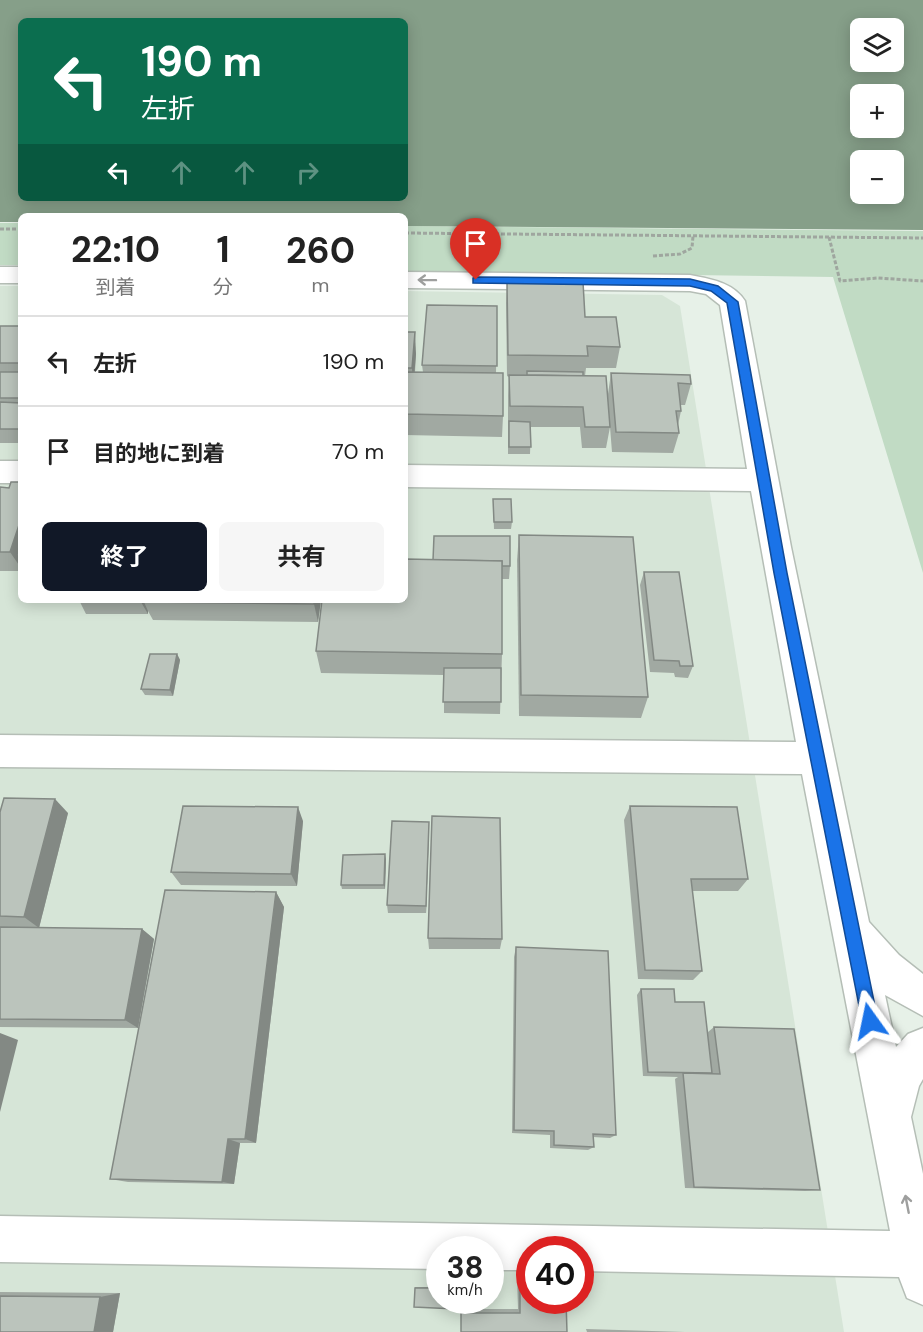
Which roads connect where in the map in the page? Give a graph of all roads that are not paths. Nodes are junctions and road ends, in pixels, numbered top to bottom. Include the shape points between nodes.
1 (0, 275) edge
2 (18, 275) edge
3 (408, 280) edge
4 (0, 472) edge
5 (18, 472) edge
6 (408, 476) edge
7 (762, 480) junction
8 (0, 751) edge
9 (816, 758) junction
10 (851, 929) junction
11 (923, 996) edge
12 (923, 1048) edge
13 (890, 1119) junction
14 (0, 1239) edge
15 (920, 1268) edge

1 - 2 street
7 -> 3 street via 732,302 714,288 690,283
4 - 5 street
6 - 7 street
7 - 9 street
8 - 9 street
9 - 10 street
10 - 11 street via 879,966
10 - 13 street
12 - 13 street via 907,1063
15 -> 13 street
14 - 15 street

